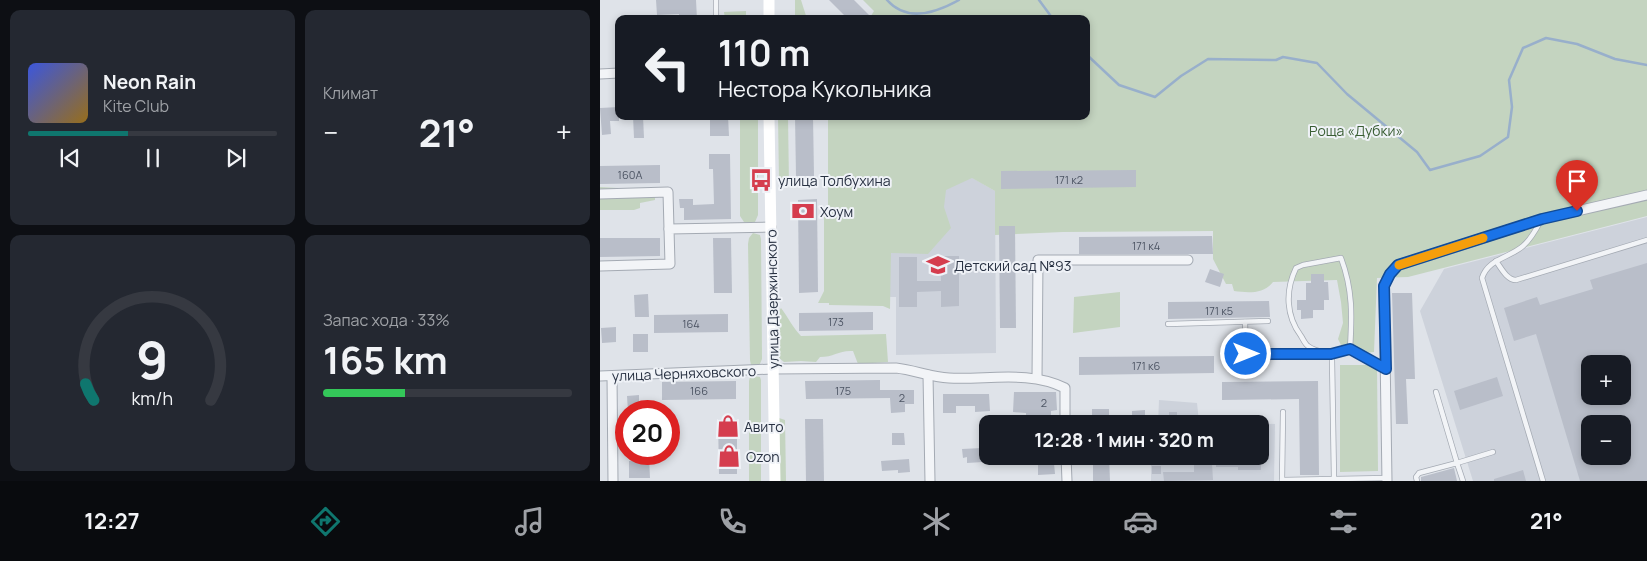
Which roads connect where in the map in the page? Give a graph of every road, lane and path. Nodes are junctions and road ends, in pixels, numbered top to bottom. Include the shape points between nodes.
1 (716, 0) edge
2 (769, 0) edge
3 (716, 15) edge
4 (768, 15) edge
5 (600, 74) edge
6 (615, 74) edge
7 (769, 120) edge
8 (600, 194) edge
9 (1647, 195) edge
10 (1542, 219) junction
11 (771, 228) junction
12 (669, 229) junction
13 (1647, 240) edge
14 (1188, 260) dead end
15 (1496, 261) junction
16 (600, 266) edge
17 (1245, 322) junction
18 (1268, 322) dead end
19 (1168, 324) dead end
20 (1350, 349) junction
21 (1331, 354) junction
22 (773, 369) junction
23 (1386, 369) junction
24 (928, 375) junction
25 (600, 376) edge
26 (612, 376) junction
27 (1037, 378) junction
28 (1436, 392) dead end
29 (1283, 412) dead end
30 (1065, 415) edge
31 (1493, 452) dead end
32 (1457, 463) junction
33 (1066, 465) edge
34 (1334, 479) junction
35 (1387, 479) edge
36 (1282, 480) edge
37 (613, 481) edge
38 (775, 481) edge
39 (930, 481) edge
40 (1067, 481) edge
41 (1417, 481) edge
42 (1463, 481) edge
43 (1543, 481) edge

1 - 3 lane
2 - 4 main road
5 - 6 street
7 - 11 main road, улица Дзержинского
8 - 12 street via 668,192
9 - 10 street
10 - 15 lane via 1525,245
10 - 23 street via 1398,265 1384,286
11 - 12 street
11 - 22 main road, улица Дзержинского
12 - 16 street via 670,264
13 - 15 lane via 1516,280 1511,280
14 - 27 street via 1038,260
15 - 43 lane via 1484,271 1483,283
17 - 18 lane
17 - 19 lane
17 - 21 lane via 1246,354
20 - 21 lane
20 - 21 lane via 1352,308 1348,276 1341,258 1303,265 1296,268 1289,286 1288,305 1293,324 1308,346
20 - 23 lane
21 - 34 lane
22 - 24 street, улица Черняховского via 896,368
22 - 26 street, улица Черняховского
22 - 38 main road, улица Дзержинского
23 - 35 street
24 - 27 street, улица Черняховского
24 - 39 street
25 - 26 street, улица Черняховского
26 - 37 street
27 - 30 street, улица Черняховского via 1065,388
28 - 32 lane
29 - 36 lane
31 - 32 lane
32 - 41 lane via 1419,473
32 - 42 lane
33 - 40 street
34 - 35 lane
34 - 36 lane

